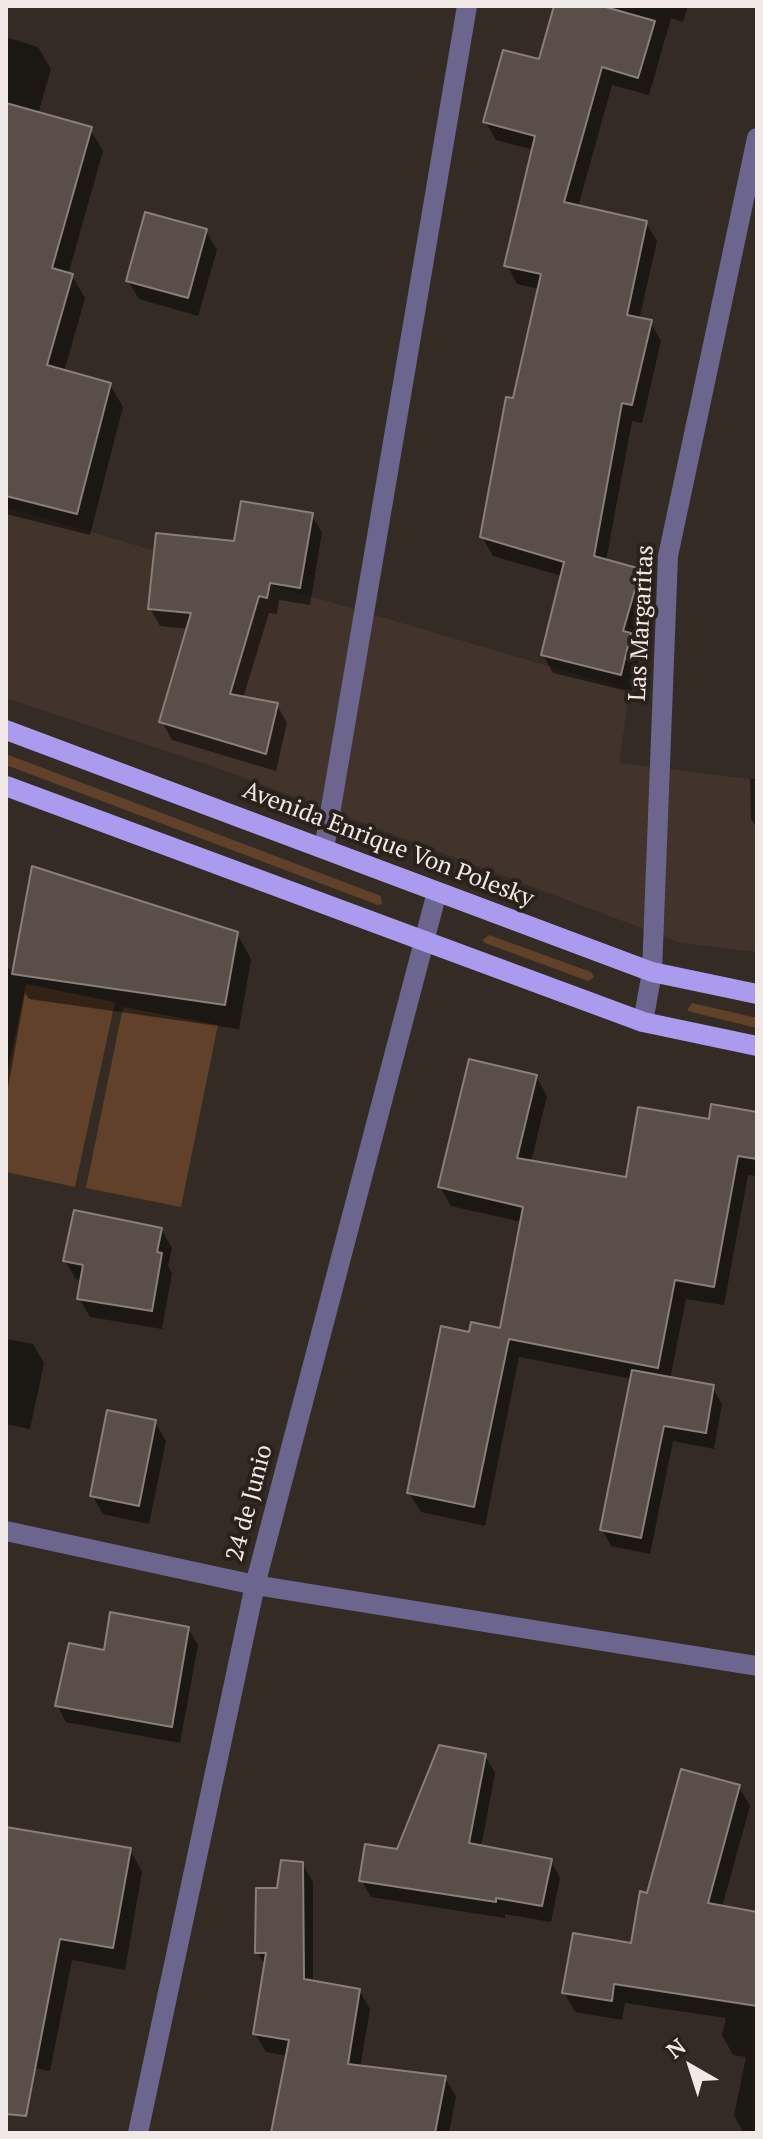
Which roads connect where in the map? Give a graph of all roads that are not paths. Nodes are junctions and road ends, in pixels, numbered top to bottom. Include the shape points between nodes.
1 (467, 6) edge
2 (757, 138) edge
3 (6, 730) edge
4 (6, 786) edge
5 (324, 849) junction
6 (437, 892) junction
7 (422, 942) junction
8 (652, 972) junction
9 (757, 994) edge
10 (643, 1022) junction
11 (757, 1046) edge
12 (6, 1531) edge
13 (255, 1585) junction
14 (757, 1666) edge
15 (138, 2133) edge

1 - 5 street
2 - 8 street, Las Margaritas via 668,556
3 - 5 main road, Avenida Enrique Von Polesky
4 - 7 main road
5 - 6 main road, Avenida Enrique Von Polesky
6 - 7 street, 24 de Junio
6 - 8 main road, Avenida Enrique Von Polesky
7 - 10 main road
7 - 13 street, 24 de Junio
8 - 9 main road, Avenida Enrique Von Polesky
8 - 10 street, Las Margaritas
10 - 11 main road
12 - 13 street
13 - 14 street
13 - 15 street, 24 de Junio

